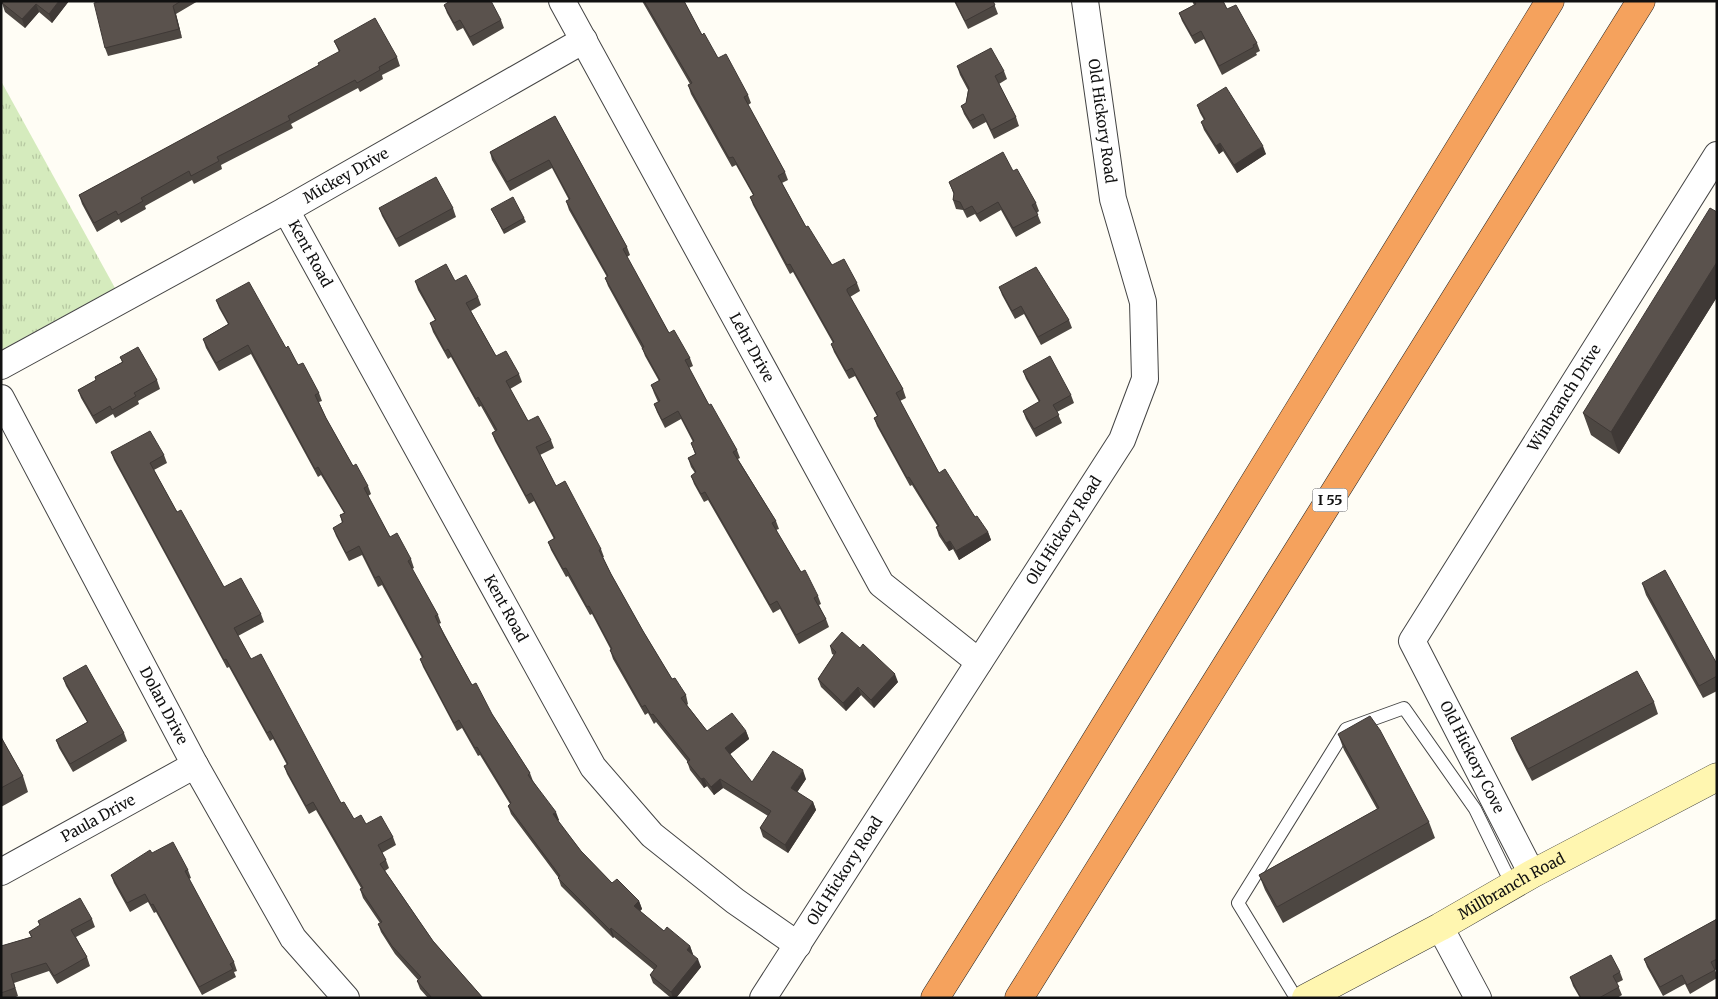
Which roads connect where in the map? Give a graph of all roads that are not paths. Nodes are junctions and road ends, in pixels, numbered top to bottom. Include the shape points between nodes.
1 (562, 1) edge
2 (1085, 1) edge
3 (1550, 1) edge
4 (1641, 1) edge
5 (584, 40) junction
6 (1717, 155) edge
7 (286, 210) junction
8 (1, 366) edge
9 (1, 398) edge
10 (1412, 641) joint
11 (979, 662) junction
12 (195, 765) junction
13 (1717, 777) edge
14 (1, 872) edge
15 (1522, 880) junction
16 (1440, 927) junction
17 (798, 945) junction
18 (346, 998) edge
19 (763, 998) edge
20 (935, 998) edge
21 (1019, 998) edge
22 (1296, 998) edge
23 (1306, 998) edge
24 (1478, 998) edge

1 - 5 street, Lehr Drive
2 - 11 street, Old Hickory Road via 1113,199 1142,302 1145,379 1122,440
3 - 20 highway via 1054,810
4 - 21 highway, I 55
5 - 7 street, Mickey Drive
5 - 11 street, Lehr Drive via 881,584
6 - 10 street, Winbranch Drive
7 - 8 street, Mickey Drive
7 - 17 street, Kent Road via 593,767 652,835 735,901
9 - 12 street, Dolan Drive
10 - 15 street, Old Hickory Cove
11 - 17 street, Old Hickory Road
12 - 14 street, Paula Drive
12 - 18 street, Dolan Drive via 293,938
13 - 15 main road, Millbranch Road
15 - 16 main road, Millbranch Road
15 - 22 lane via 1404,708 1346,729 1238,903
16 - 23 main road, Millbranch Road
16 - 24 street
17 - 19 street, Old Hickory Road

